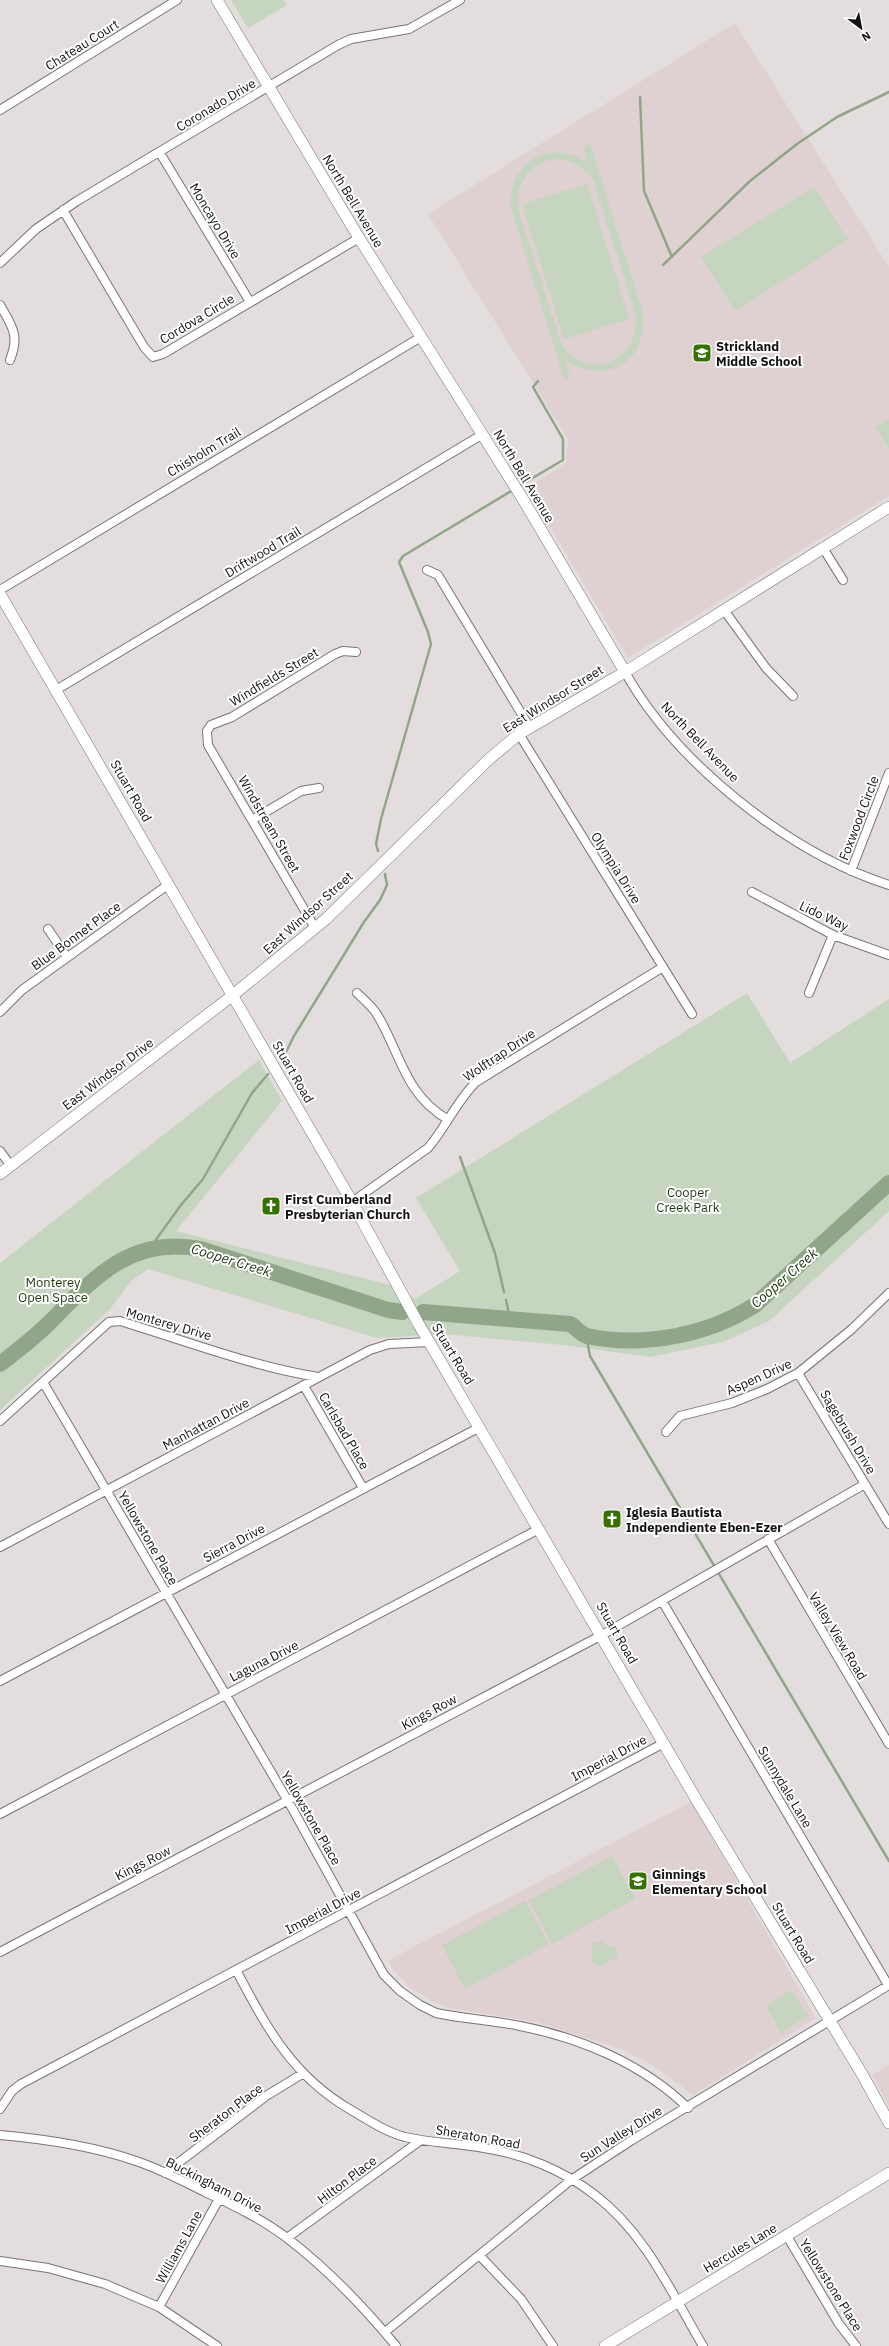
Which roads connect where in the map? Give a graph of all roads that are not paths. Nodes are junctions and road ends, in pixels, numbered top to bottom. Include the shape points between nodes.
1 (177, 0) edge
2 (217, 0) edge
3 (460, 0) edge
4 (269, 87) junction
5 (0, 110) edge
6 (160, 153) junction
7 (63, 210) junction
8 (359, 238) junction
9 (0, 262) edge
10 (250, 302) junction
11 (0, 305) edge
12 (421, 337) junction
13 (10, 360) dead end
14 (483, 434) junction
15 (889, 507) edge
16 (823, 548) junction
17 (427, 570) dead end
18 (843, 580) dead end
19 (0, 590) edge
20 (0, 594) edge
21 (724, 610) junction
22 (356, 652) dead end
23 (625, 672) junction
24 (56, 690) junction
25 (793, 696) dead end
26 (530, 728) junction
27 (207, 731) joint
28 (519, 734) junction
29 (889, 773) edge
30 (319, 788) dead end
31 (252, 820) junction
32 (851, 871) junction
33 (169, 884) junction
34 (889, 885) edge
35 (752, 892) dead end
36 (315, 928) junction
37 (48, 929) dead end
38 (833, 935) junction
39 (889, 955) edge
40 (66, 957) junction
41 (663, 967) junction
42 (810, 993) dead end
43 (357, 994) dead end
44 (233, 996) junction
45 (0, 1012) edge
46 (692, 1014) dead end
47 (447, 1119) junction
48 (0, 1151) edge
49 (11, 1166) junction
50 (0, 1174) edge
51 (352, 1202) junction
52 (889, 1293) edge
53 (429, 1342) junction
54 (798, 1373) junction
55 (318, 1378) junction
56 (43, 1382) junction
57 (304, 1386) junction
58 (0, 1421) edge
59 (480, 1427) junction
60 (666, 1432) dead end
61 (865, 1484) junction
62 (363, 1488) junction
63 (107, 1491) junction
64 (889, 1524) edge
65 (539, 1528) junction
66 (768, 1539) junction
67 (0, 1547) edge
68 (166, 1592) junction
69 (662, 1601) junction
70 (602, 1635) junction
71 (0, 1681) edge
72 (225, 1694) junction
73 (664, 1743) junction
74 (889, 1744) edge
75 (287, 1799) junction
76 (0, 1814) edge
77 (348, 1911) junction
78 (0, 1952) edge
79 (236, 1970) junction
80 (888, 1985) edge
81 (830, 2020) junction
82 (302, 2074) junction
83 (688, 2108) junction
84 (0, 2109) edge
85 (889, 2123) edge
86 (0, 2135) edge
87 (422, 2140) junction
88 (165, 2173) junction
89 (889, 2173) edge
90 (571, 2180) junction
91 (219, 2198) junction
92 (787, 2236) junction
93 (287, 2238) junction
94 (480, 2256) junction
95 (0, 2261) edge
96 (678, 2302) junction
97 (159, 2307) junction
98 (385, 2332) junction
99 (217, 2346) edge
100 (396, 2346) edge
101 (553, 2346) edge
102 (605, 2346) edge
103 (703, 2346) edge
104 (856, 2346) edge

1 - 5 street, Chateau Court
2 - 4 street, North Bell Avenue
3 - 4 street, Coronado Drive via 409,29 351,39 339,44
4 - 6 street, Coronado Drive
4 - 8 street, North Bell Avenue
6 - 7 street, Coronado Drive
6 - 10 street, Moncayo Drive
7 - 9 street, Coronado Drive via 18,243
7 - 10 street, Cordova Circle via 144,347 153,357 163,354
8 - 10 street, Cordova Circle
8 - 12 street, North Bell Avenue
11 - 13 street via 15,336 16,346
12 - 14 street, North Bell Avenue
12 - 19 street, Chisholm Trail
14 - 23 street, North Bell Avenue
14 - 24 street, Driftwood Trail
15 - 16 street, East Windsor Street
16 - 18 street
16 - 21 street, East Windsor Street
17 - 26 street via 438,575
20 - 24 street, Stuart Road
21 - 23 street, East Windsor Street
21 - 25 street via 746,644
22 - 27 street, Windfields Street via 343,651 335,654 232,717 211,725
23 - 26 street, East Windsor Street
23 - 32 street, North Bell Avenue via 646,706 678,743 729,793 804,847
24 - 33 street, Stuart Road
26 - 28 street, East Windsor Street
27 - 31 street, Windstream Street via 208,745
28 - 36 street, East Windsor Street via 488,760
28 - 41 street, Olympia Drive
29 - 32 street, Foxwood Circle
30 - 31 street via 301,791
31 - 36 street, Windstream Street
32 - 34 street, North Bell Avenue
33 - 40 street, Blue Bonnet Place
33 - 44 street, Stuart Road
35 - 38 street, Lido Way
36 - 44 street, East Windsor Street
37 - 40 street
38 - 39 street, Lido Way
38 - 42 street
40 - 45 street, Blue Bonnet Place via 22,990
41 - 46 street, Olympia Drive
41 - 47 street, Wolftrap Drive via 476,1082
43 - 47 street via 377,1015 405,1074 422,1099 431,1109
44 - 49 street, East Windsor Drive
44 - 51 street, Stuart Road
47 - 51 street, Wolftrap Drive via 437,1137 416,1159
48 - 49 street
49 - 50 street, East Windsor Drive
51 - 53 street, Stuart Road
52 - 54 street, Aspen Drive via 852,1330
53 - 55 street, Manhattan Drive via 389,1344 370,1350
53 - 59 street, Stuart Road
54 - 60 street, Aspen Drive via 732,1403 680,1416
54 - 61 street, Sagebrush Drive
55 - 56 street, Monterey Drive via 120,1321 109,1322
55 - 57 street, Manhattan Drive
56 - 58 street, Monterey Drive
56 - 63 street, Yellowstone Place
57 - 62 street, Carlsbad Place
57 - 63 street, Manhattan Drive
59 - 62 street, Sierra Drive
59 - 65 street, Stuart Road
61 - 64 street, Sagebrush Drive
61 - 66 street, Kings Row
62 - 68 street, Sierra Drive
63 - 67 street, Manhattan Drive
63 - 68 street, Yellowstone Place
65 - 70 street, Stuart Road
65 - 72 street, Laguna Drive
66 - 69 street, Kings Row
66 - 74 street, Valley View Road
68 - 71 street, Sierra Drive
68 - 72 street, Yellowstone Place
69 - 70 street, Kings Row
69 - 80 street, Sunnydale Lane
70 - 73 street, Stuart Road
70 - 75 street, Kings Row via 326,1781
72 - 75 street, Yellowstone Place
72 - 76 street, Laguna Drive
73 - 77 street, Imperial Drive
73 - 81 street, Stuart Road
75 - 77 street, Yellowstone Place
75 - 78 street, Kings Row
77 - 79 street, Imperial Drive
77 - 83 street, Yellowstone Place via 384,1975 400,1991 420,2005 449,2016 520,2026 576,2040 607,2053 639,2071 677,2097
79 - 82 street, Sheraton Road via 281,2047
79 - 84 street, Imperial Drive via 21,2084 12,2091
80 - 81 street, Sun Valley Drive
81 - 83 street, Sun Valley Drive
81 - 85 street, Stuart Road
82 - 87 street, Sheraton Road via 324,2093 362,2118 395,2133
82 - 88 street, Sheraton Place via 266,2096
83 - 90 street, Sun Valley Drive via 632,2140
86 - 88 street, Buckingham Drive via 28,2137 80,2147 136,2161
87 - 90 street, Sheraton Road via 485,2148 522,2156
87 - 93 street, Hilton Place
88 - 91 street, Buckingham Drive
89 - 92 street, Hercules Lane
90 - 94 street, Sun Valley Drive
90 - 96 street, Sheraton Road via 612,2209 632,2230 652,2256
91 - 93 street, Buckingham Drive
91 - 97 street, Williams Lane
92 - 96 street, Hercules Lane
92 - 104 street, Yellowstone Place via 839,2324
93 - 98 street, Buckingham Drive via 340,2285
94 - 98 street, Sun Valley Drive
94 - 101 street via 521,2299
95 - 97 street via 48,2268 105,2284
96 - 102 street, Hercules Lane
96 - 103 street, Sheraton Road
97 - 99 street
98 - 100 street, Buckingham Drive

